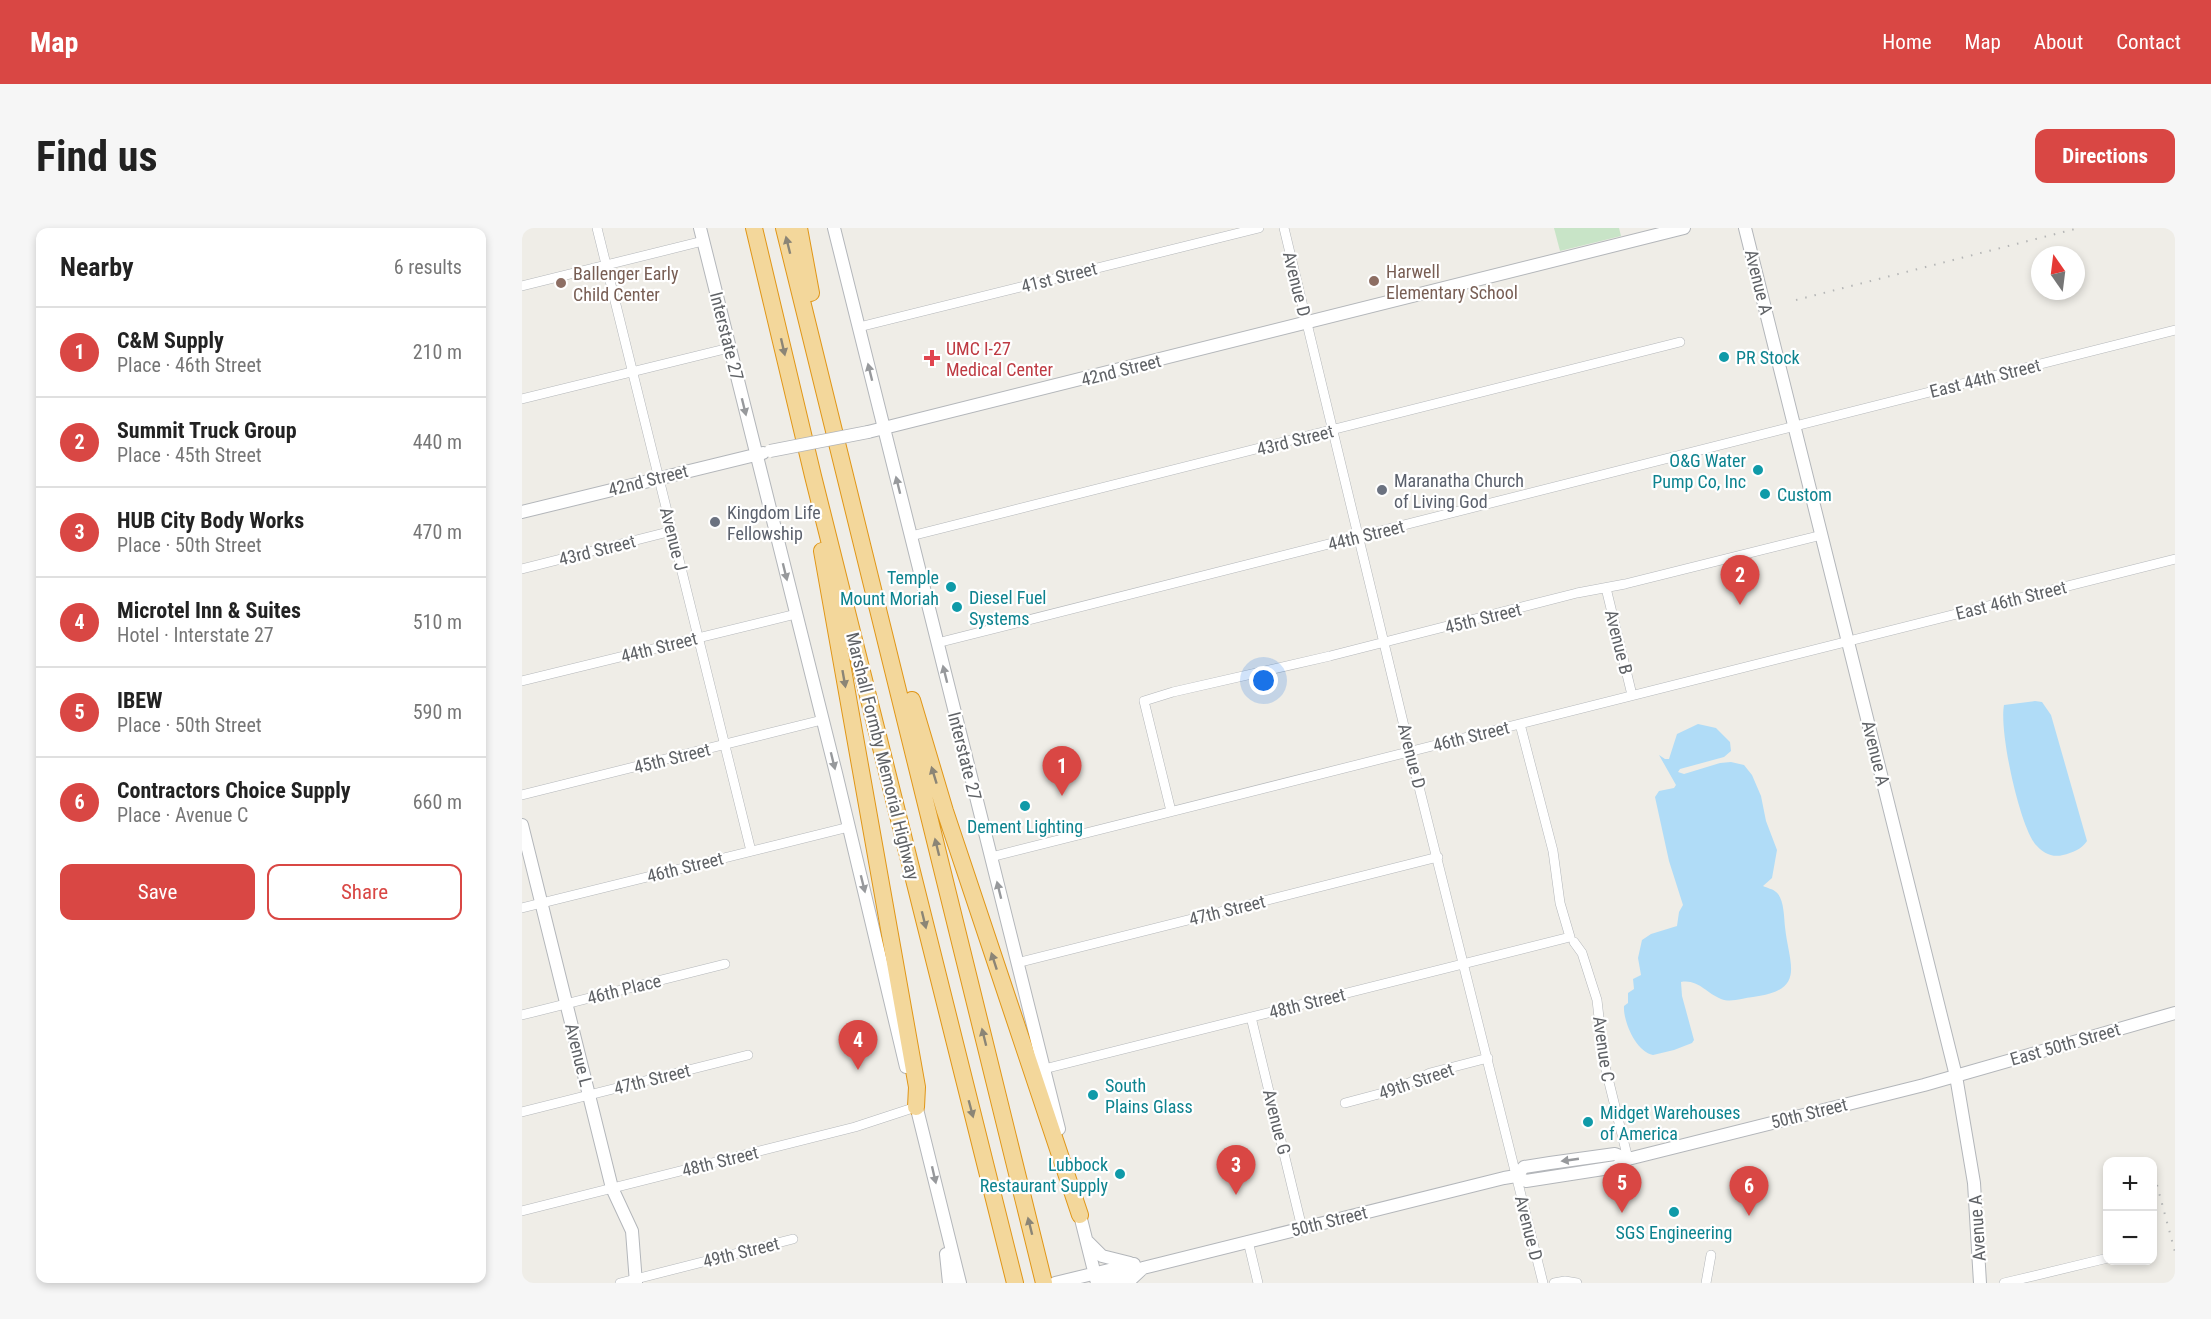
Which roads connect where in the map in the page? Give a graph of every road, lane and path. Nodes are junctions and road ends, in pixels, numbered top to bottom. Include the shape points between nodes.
1 (597, 228) edge
2 (700, 228) edge
3 (752, 228) edge
4 (784, 228) edge
5 (799, 228) edge
6 (834, 228) edge
7 (1259, 228) edge
8 (1284, 228) edge
9 (1684, 228) edge
10 (1745, 228) edge
11 (703, 241) junction
12 (606, 265) junction
13 (522, 286) edge
14 (1307, 323) junction
15 (859, 327) junction
16 (2175, 330) edge
17 (1680, 342) dead end
18 (729, 348) junction
19 (633, 371) junction
20 (522, 399) edge
21 (833, 424) junction
22 (1795, 427) junction
23 (884, 428) junction
24 (1333, 431) junction
25 (756, 454) junction
26 (844, 470) junction
27 (813, 476) junction
28 (659, 478) junction
29 (522, 512) edge
30 (672, 531) junction
31 (1822, 535) junction
32 (911, 536) junction
33 (1359, 537) junction
34 (2175, 559) edge
35 (522, 568) edge
36 (1606, 588) junction
37 (796, 614) junction
38 (699, 637) junction
39 (1384, 642) junction
40 (1848, 642) junction
41 (937, 643) junction
42 (522, 681) edge
43 (1632, 695) junction
44 (822, 720) junction
45 (1521, 724) junction
46 (725, 744) junction
47 (1410, 751) junction
48 (522, 795) edge
49 (1171, 811) junction
50 (522, 825) edge
51 (849, 827) junction
52 (751, 851) junction
53 (991, 857) junction
54 (1438, 857) junction
55 (541, 903) junction
56 (522, 908) edge
57 (1572, 940) junction
58 (1017, 963) junction
59 (725, 964) dead end
60 (1464, 964) junction
61 (566, 1004) junction
62 (2175, 1013) edge
63 (522, 1015) edge
64 (1251, 1017) junction
65 (748, 1055) dead end
66 (1488, 1058) junction
67 (1044, 1069) junction
68 (1956, 1076) junction
69 (589, 1095) junction
70 (1345, 1103) dead end
71 (916, 1107) junction
72 (522, 1112) edge
73 (1628, 1159) junction
74 (1515, 1176) junction
75 (989, 1177) junction
76 (612, 1188) junction
77 (522, 1211) edge
78 (1080, 1215) junction
79 (943, 1217) junction
80 (1302, 1227) junction
81 (793, 1239) dead end
82 (1086, 1239) junction
83 (1248, 1241) junction
84 (1711, 1254) dead end
85 (2103, 1259) edge
86 (1138, 1269) junction
87 (1096, 1278) edge
88 (636, 1281) edge
89 (620, 1283) edge
90 (949, 1283) edge
91 (960, 1283) edge
92 (1006, 1283) edge
93 (1015, 1283) edge
94 (1044, 1283) edge
95 (1055, 1283) edge
96 (1104, 1283) edge
97 (1127, 1283) edge
98 (1258, 1283) edge
99 (1543, 1283) edge
100 (1554, 1283) edge
101 (1577, 1283) edge
102 (1706, 1283) edge
103 (1980, 1283) edge
104 (2004, 1283) edge

1 - 12 street, Avenue J
2 - 11 main road, Interstate 27
3 -> 27 highway, Marshall Formby Memorial Highway
21 -> 4 highway, Marshall Formby Memorial Highway
5 - 21 highway
6 - 15 main road, Interstate 27
7 - 15 street, 41st Street
8 - 14 street, Avenue D
9 - 14 main road, 42nd Street
10 - 22 main road, Avenue A
11 - 12 street
11 - 18 main road, Interstate 27
12 - 13 street
12 - 19 street, Avenue J
14 - 23 main road, 42nd Street
14 - 24 street, Avenue D
23 -> 15 main road, Interstate 27
16 - 22 street, East 44th Street
17 - 24 street, 43rd Street
18 - 19 street
18 -> 25 main road, Interstate 27
19 - 20 street
19 - 28 street, Avenue J
21 - 26 highway, Marshall Formby Memorial Highway
22 - 31 main road, Avenue A
22 - 33 street, 44th Street
23 - 25 main road, 42nd Street, bridge
32 -> 23 main road, Interstate 27
24 - 32 street, 43rd Street
24 - 33 street, Avenue D
25 - 28 main road, 42nd Street
25 -> 37 main road, Interstate 27
78 -> 26 highway via 945,811
94 -> 26 highway, Marshall Formby Memorial Highway
27 -> 71 highway via 817,525 917,1087
27 -> 75 highway, Marshall Formby Memorial Highway
28 - 29 main road, 42nd Street
28 - 30 street, Avenue J
30 - 35 street, 43rd Street
30 - 38 street, Avenue J
31 - 36 street, 45th Street
31 - 40 main road, Avenue A
32 - 41 main road, Interstate 27
33 - 39 street, Avenue D
33 - 41 street, 44th Street
34 - 40 street, East 46th Street
36 - 39 street, 45th Street
36 - 43 street, Avenue B
37 - 38 street, 44th Street
37 - 44 main road, Interstate 27
38 - 42 street, 44th Street
38 - 46 street, Avenue J
39 - 47 street, Avenue D
39 - 49 street, 45th Street via 1144,701
40 - 43 street, 46th Street
40 - 68 main road, Avenue A
53 -> 41 main road, Interstate 27
43 - 45 street, 46th Street
44 - 46 street, 45th Street
44 -> 51 main road, Interstate 27
45 - 47 street, 46th Street
45 - 57 street, Avenue C via 1553,851 1560,903
46 - 48 street, 45th Street
46 - 52 street, Avenue J
47 - 49 street, 46th Street
47 - 54 street, Avenue D
49 - 53 street, 46th Street
50 - 55 main road, Avenue L
51 - 52 street, 46th Street
51 -> 71 main road, Interstate 27
52 - 55 street, 46th Street
58 -> 53 main road, Interstate 27
54 - 58 street, 47th Street
54 - 60 street, Avenue D
55 - 56 street, 46th Street
55 - 61 main road, Avenue L
57 - 60 street, 48th Street
57 - 73 street, Avenue C via 1582,953 1597,1000 1606,1071
58 - 67 main road, Interstate 27
59 - 61 street, 46th Place
60 - 64 street, 48th Street
60 - 66 street, Avenue D
61 - 63 street, 46th Place
61 - 69 main road, Avenue L
62 - 68 main road, East 50th Street
64 - 67 street, 48th Street
64 - 80 street, Avenue G
65 - 69 street, 47th Street
66 - 70 street, 49th Street via 1430,1073 1394,1090
66 - 74 street, Avenue D
67 - 78 main road, Interstate 27
68 - 73 main road, 50th Street
68 - 103 main road, Avenue A via 1972,1172
69 - 72 street, 47th Street
69 - 76 main road, Avenue L
71 - 76 street, 48th Street via 855,1127
71 -> 79 main road, Interstate 27
73 - 74 main road, 50th Street via 1616,1167 1553,1178 1526,1181
74 - 80 main road, 50th Street
74 - 99 street, Avenue D
75 - 92 highway
75 - 93 highway, Marshall Formby Memorial Highway
76 - 77 street, 48th Street
76 - 88 main road, Avenue L via 632,1230
78 - 82 main road, Interstate 27
79 - 90 main road
79 - 91 main road, Interstate 27
80 - 83 main road, 50th Street
81 - 88 street, 49th Street
82 - 86 main road via 1102,1256
82 - 87 main road, Interstate 27
83 - 86 main road, 50th Street
83 - 98 street
84 - 102 street
85 - 104 street
86 - 87 main road, 50th Street
86 - 96 main road, 50th Street
86 - 97 main road
87 - 95 main road, 50th Street
88 - 89 street, 49th Street
100 - 101 street

